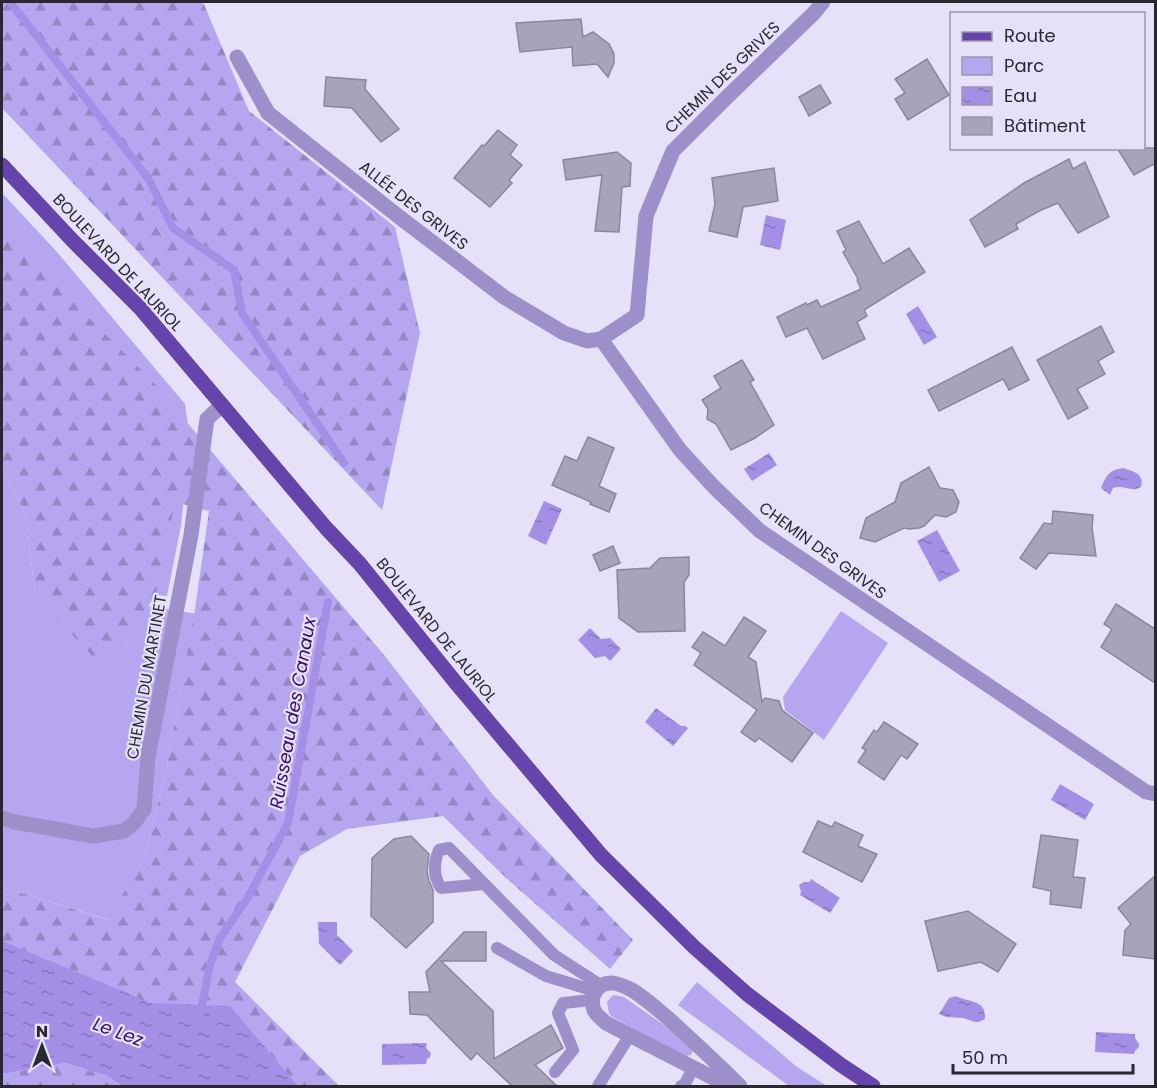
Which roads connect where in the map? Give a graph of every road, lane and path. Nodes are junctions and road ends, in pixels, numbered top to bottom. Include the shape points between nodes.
1 (823, 2) edge
2 (237, 57) dead end
3 (2, 165) edge
4 (601, 339) junction
5 (222, 405) junction
6 (1155, 795) edge
7 (2, 818) edge
8 (484, 884) dead end
9 (497, 948) dead end
10 (596, 992) junction
11 (630, 1035) junction
12 (693, 1068) junction
13 (555, 1072) dead end
14 (598, 1086) edge
15 (681, 1086) edge
16 (731, 1086) edge
17 (873, 1086) edge

1 - 4 street, CHEMIN DES GRIVES via 673,151 646,216 637,315
2 - 4 street, ALLÉE DES GRIVES via 268,113 398,216 504,297 564,333 587,341
3 - 5 main road, BOULEVARD DE LAURIOL via 140,308
4 - 6 street, CHEMIN DES GRIVES via 680,450 760,531
5 - 7 street, CHEMIN DU MARTINET via 207,419 191,535 148,756 144,809 124,831 93,836
5 - 17 main road, BOULEVARD DE LAURIOL via 360,564 601,855 747,994
8 - 10 lane
9 - 10 lane via 546,976
10 - 11 street via 594,1012
10 - 13 lane via 563,1003 558,1013 573,1050
10 - 16 street via 610,982 632,990 702,1048
11 - 12 street
11 - 14 lane
12 - 15 lane
12 - 16 street

